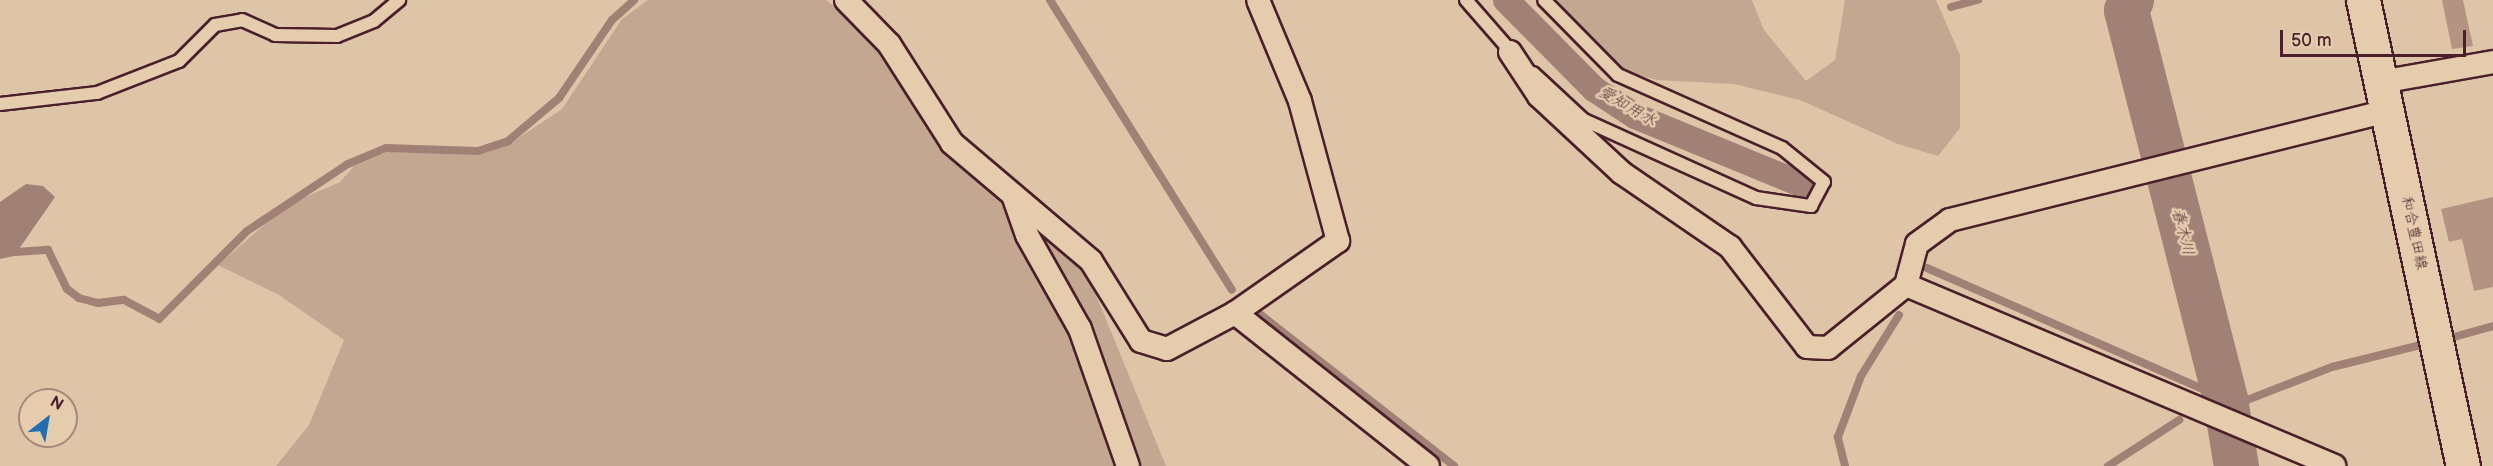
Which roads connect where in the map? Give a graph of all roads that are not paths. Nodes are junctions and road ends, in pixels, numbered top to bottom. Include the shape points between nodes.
1 (399, 0) edge
2 (846, 0) edge
3 (1258, 0) edge
4 (1466, 0) edge
5 (1544, 0) edge
6 (2363, 0) edge
7 (1510, 52) junction
8 (2493, 62) edge
9 (2384, 97) junction
10 (0, 104) edge
11 (1013, 195) junction
12 (1906, 285) junction
13 (1235, 313) junction
14 (1128, 466) edge
15 (1428, 466) edge
16 (2334, 466) edge
17 (2463, 466) edge

1 - 10 lane via 374,21 337,36 275,35 242,20 215,25 179,61 97,93
2 - 11 street via 889,44 952,143
3 - 13 street via 1300,101 1338,241
4 - 7 lane
5 - 7 lane via 1618,75 1782,148 1808,168 1824,182 1811,206 1756,198 1645,152 1584,120
6 - 9 main road, 和合豊田線
7 - 12 street via 1539,96 1622,173 1730,247 1807,347 1828,348
8 - 9 street
9 - 12 street via 1950,220 1917,244
9 - 17 main road, 和合豊田線
11 - 13 street via 1050,221 1091,261 1141,341 1167,350
11 - 14 street via 1027,235 1080,329
12 - 16 street
13 - 15 street

